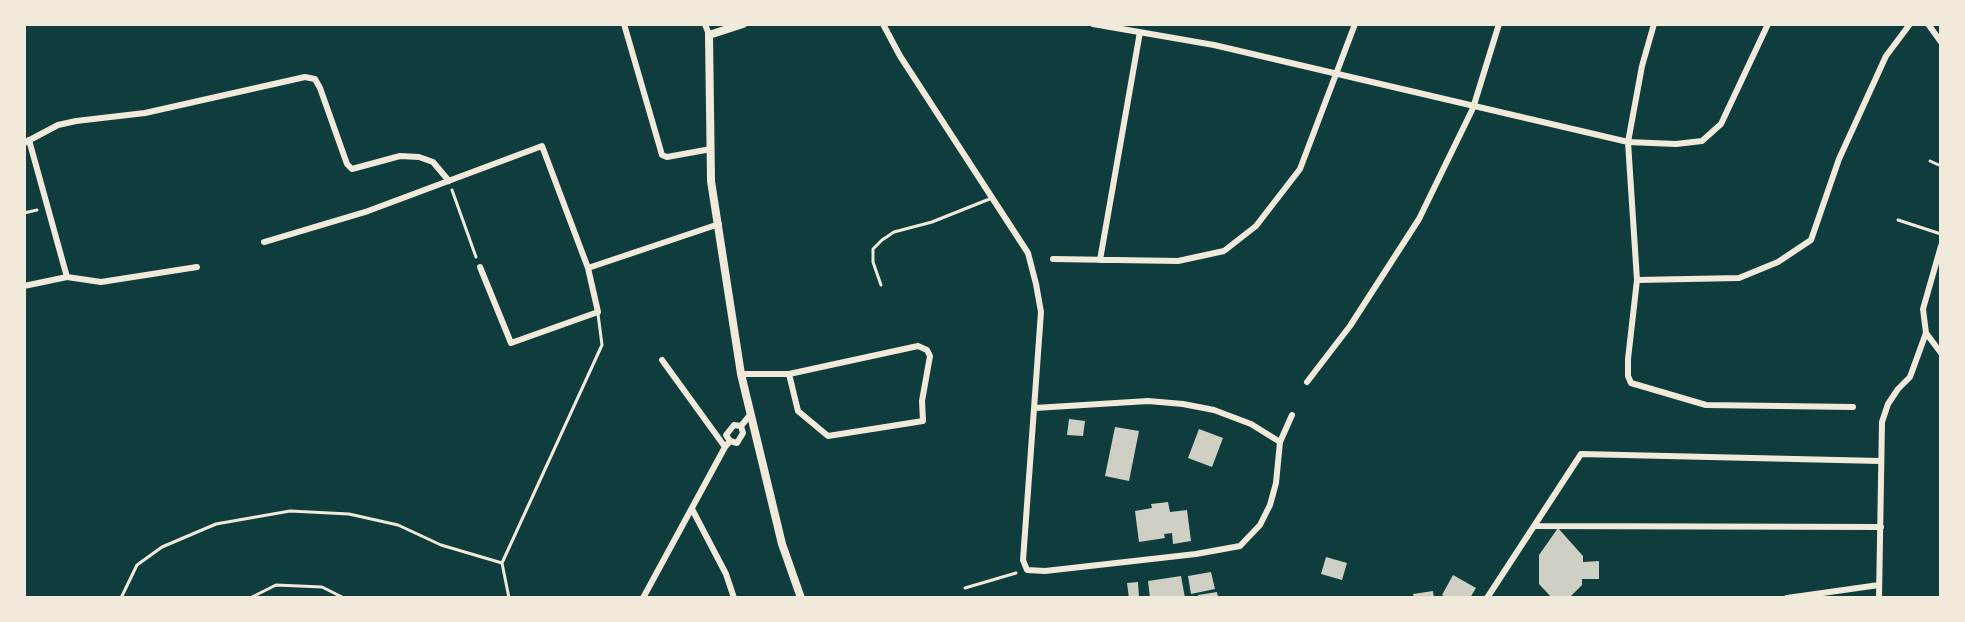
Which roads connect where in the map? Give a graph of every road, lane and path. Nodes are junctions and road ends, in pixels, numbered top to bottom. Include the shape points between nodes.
1 (624, 24) edge
2 (705, 24) edge
3 (743, 24) edge
4 (883, 24) edge
5 (1093, 24) edge
6 (1355, 24) edge
7 (1499, 24) edge
8 (1654, 24) edge
9 (1768, 24) edge
10 (1910, 24) edge
11 (1928, 24) edge
12 (1140, 32) junction
13 (709, 35) junction
14 (1941, 42) edge
15 (1338, 73) junction
16 (1473, 108) junction
17 (26, 141) edge
18 (1628, 142) junction
19 (711, 149) junction
20 (1930, 162) dead end
21 (1941, 166) edge
22 (449, 180) junction
23 (992, 198) junction
24 (1898, 220) dead end
25 (719, 224) junction
26 (1941, 234) edge
27 (264, 242) dead end
28 (1941, 246) edge
29 (1053, 259) dead end
30 (1100, 260) junction
31 (197, 267) dead end
32 (480, 267) joint
33 (588, 268) junction
34 (67, 277) junction
35 (1637, 280) junction
36 (882, 285) dead end
37 (24, 286) edge
38 (598, 312) junction
39 (1926, 333) junction
40 (1941, 353) edge
41 (662, 360) dead end
42 (741, 374) junction
43 (789, 374) junction
44 (1307, 382) dead end
45 (1853, 406) dead end
46 (1035, 408) junction
47 (750, 415) junction
48 (1292, 415) dead end
49 (741, 426) junction
50 (1280, 442) junction
51 (727, 444) junction
52 (1880, 461) junction
53 (692, 509) junction
54 (1536, 526) junction
55 (1881, 526) junction
56 (502, 563) junction
57 (1027, 570) junction
58 (1879, 585) junction
59 (965, 588) dead end
60 (121, 598) edge
61 (250, 598) edge
62 (344, 598) edge
63 (509, 598) edge
64 (643, 598) edge
65 (734, 598) edge
66 (801, 598) edge
67 (1487, 598) edge
68 (1787, 598) edge
69 (1879, 598) edge

1 - 19 street via 662,155
2 - 13 street
3 - 13 street
4 - 23 street
5 - 12 street
6 - 15 street
7 - 16 street
8 - 18 street
9 - 18 street via 1721,124 1702,141
10 - 35 street via 1886,56 1839,159 1811,240 1778,262 1738,278
11 - 14 street
12 - 15 street
12 - 30 street
13 - 19 street
15 - 16 street
15 - 30 street via 1300,169 1256,226 1224,250 1178,261
16 - 18 street
16 - 44 street via 1419,219 1350,326
17 - 22 street via 58,125 145,113 305,77 315,79 320,87 352,169 400,156 419,157 433,162
17 - 34 street
18 - 35 street
19 - 25 street via 711,181
20 - 21 lane
22 - 27 street via 368,211
22 - 32 path
22 - 33 street via 542,146
23 - 36 lane via 932,222 894,232 882,240 873,249 873,262
23 - 46 street via 1028,253 1036,284 1041,312
24 - 26 lane
25 - 33 street
25 - 42 street
28 - 39 street via 1923,309
29 - 30 street
31 - 34 street via 101,282
32 - 38 street via 511,343
33 - 38 street
34 - 37 street
35 - 45 street via 1628,359 1631,382 1706,405
38 - 56 lane via 602,345
39 - 40 street
39 - 52 street via 1910,377 1888,404 1882,422
41 - 51 street
42 - 43 street
42 - 47 street
43 - 43 street via 918,346 930,356 922,401 923,421 828,436 798,411
46 - 50 street via 1148,401 1183,404 1251,424
46 - 57 street via 1023,560
47 - 49 street
47 - 66 street
48 - 50 street
49 - 51 street via 743,433 737,442
49 - 51 street via 734,425 726,435
50 - 57 street via 1270,505 1260,525 1240,546 1045,571
51 - 53 street
52 - 54 street via 1581,454
52 - 55 street
53 - 64 street
53 - 65 street via 726,574
54 - 55 street
54 - 67 street
55 - 58 street
56 - 60 lane via 441,545 398,525 349,514 290,511 216,524 162,547 137,565
56 - 63 lane
57 - 59 path
58 - 68 street
58 - 69 street
61 - 62 lane via 276,585 322,587

